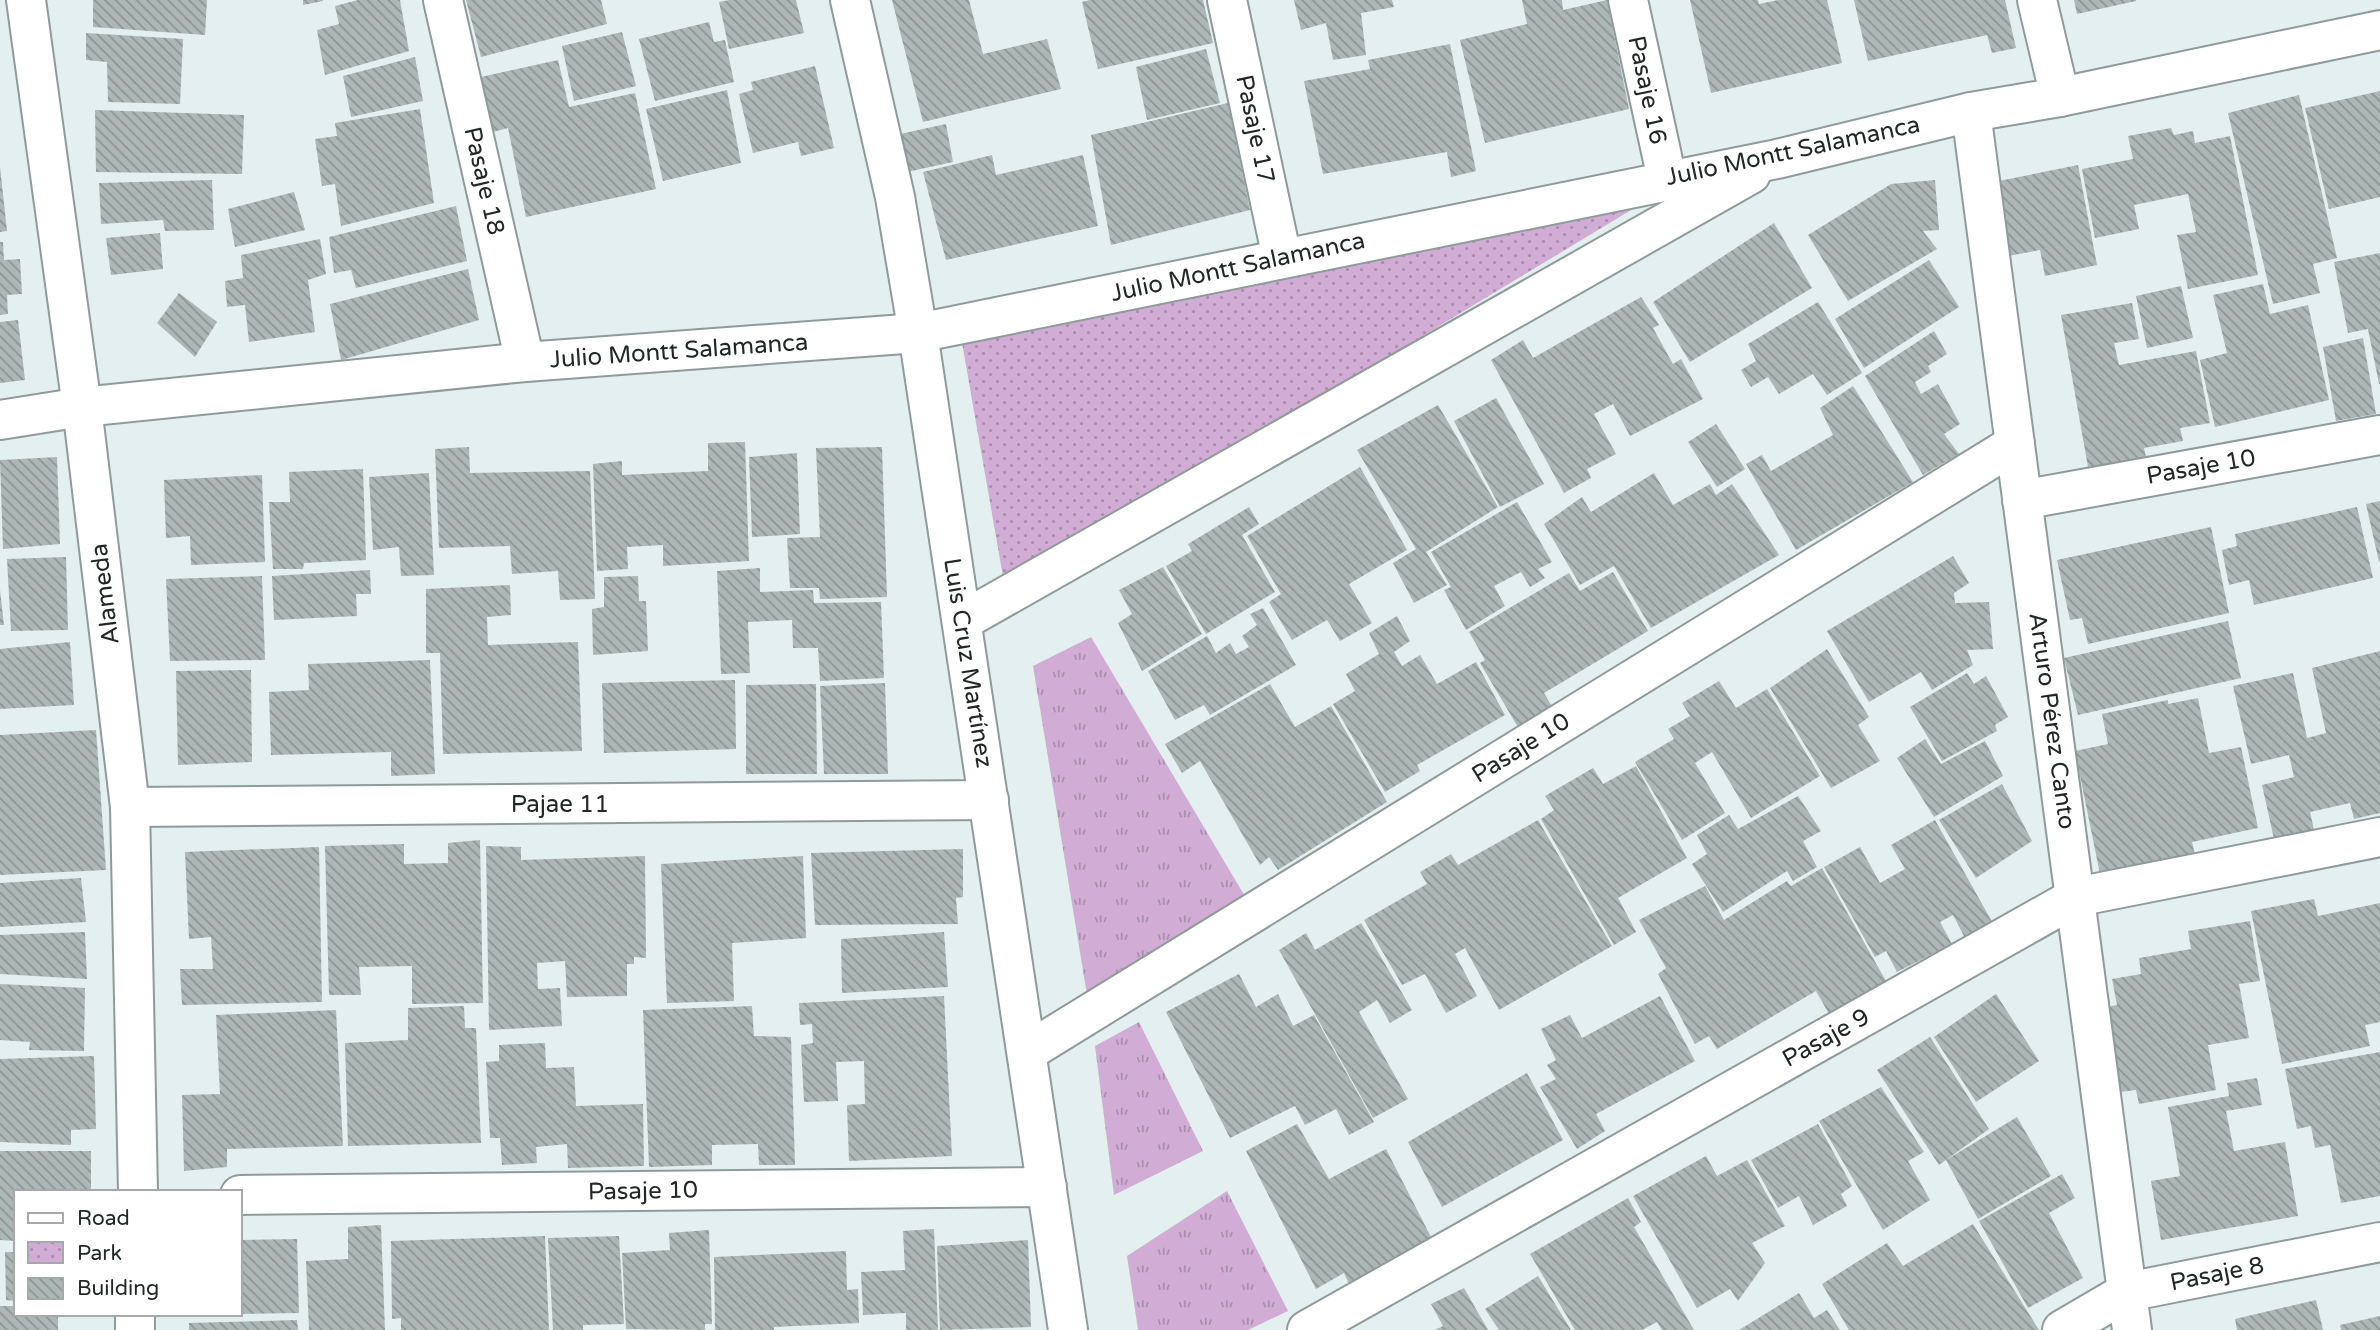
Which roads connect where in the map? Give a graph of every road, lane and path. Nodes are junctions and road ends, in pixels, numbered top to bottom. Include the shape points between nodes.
1 (26, 0) edge
2 (443, 0) edge
3 (850, 0) edge
4 (1227, 0) edge
5 (1628, 0) edge
6 (2037, 0) edge
7 (2380, 30) edge
8 (2060, 97) junction
9 (1971, 112) junction
10 (1777, 159) junction
11 (1667, 179) junction
12 (1282, 258) junction
13 (918, 333) junction
14 (525, 362) junction
15 (82, 407) junction
16 (0, 421) edge
17 (2380, 435) edge
18 (2015, 444) junction
19 (2022, 500) junction
20 (962, 621) junction
21 (989, 800) junction
22 (130, 807) junction
23 (2380, 837) edge
24 (2076, 897) junction
25 (1027, 1052) junction
26 (1047, 1187) junction
27 (138, 1190) edge
28 (242, 1195) edge
29 (2380, 1242) edge
30 (2127, 1292) junction
31 (1068, 1330) edge
32 (1307, 1330) edge
33 (2062, 1330) edge
34 (2132, 1330) edge

1 - 15 street, Alameda
2 - 14 street, Pasaje 18
3 - 13 street, Luis Cruz Martínez via 895,197
4 - 12 street, Pasaje 17
5 - 11 street, Pasaje 16
6 - 8 street
7 - 8 street, Julio Montt Salamanca
8 - 9 street, Julio Montt Salamanca
9 - 10 street, Julio Montt Salamanca
9 - 18 street, Arturo Pérez Canto
10 - 11 street, Julio Montt Salamanca
10 - 20 street
11 - 12 street, Julio Montt Salamanca
12 - 13 street, Julio Montt Salamanca
13 - 14 street, Julio Montt Salamanca
13 - 20 street, Luis Cruz Martínez
14 - 15 street, Julio Montt Salamanca
15 - 16 street, Julio Montt Salamanca
15 - 22 street, Alameda
17 - 19 street, Pasaje 10
18 - 19 street, Arturo Pérez Canto
18 - 25 street, Pasaje 10
19 - 24 street, Arturo Pérez Canto
20 - 21 street, Luis Cruz Martínez
21 - 22 street, Pajae 11
21 - 25 street, Luis Cruz Martínez
22 - 27 street, Alameda
23 - 24 street, Pasaje 9
24 - 30 street, Arturo Pérez Canto
24 - 32 street, Pasaje 9
25 - 26 street, Luis Cruz Martínez
26 - 28 street, Pasaje 10
26 - 31 street, Luis Cruz Martínez
29 - 30 street, Pasaje 8
30 - 33 street, Pasaje 8
30 - 34 street, Arturo Pérez Canto

